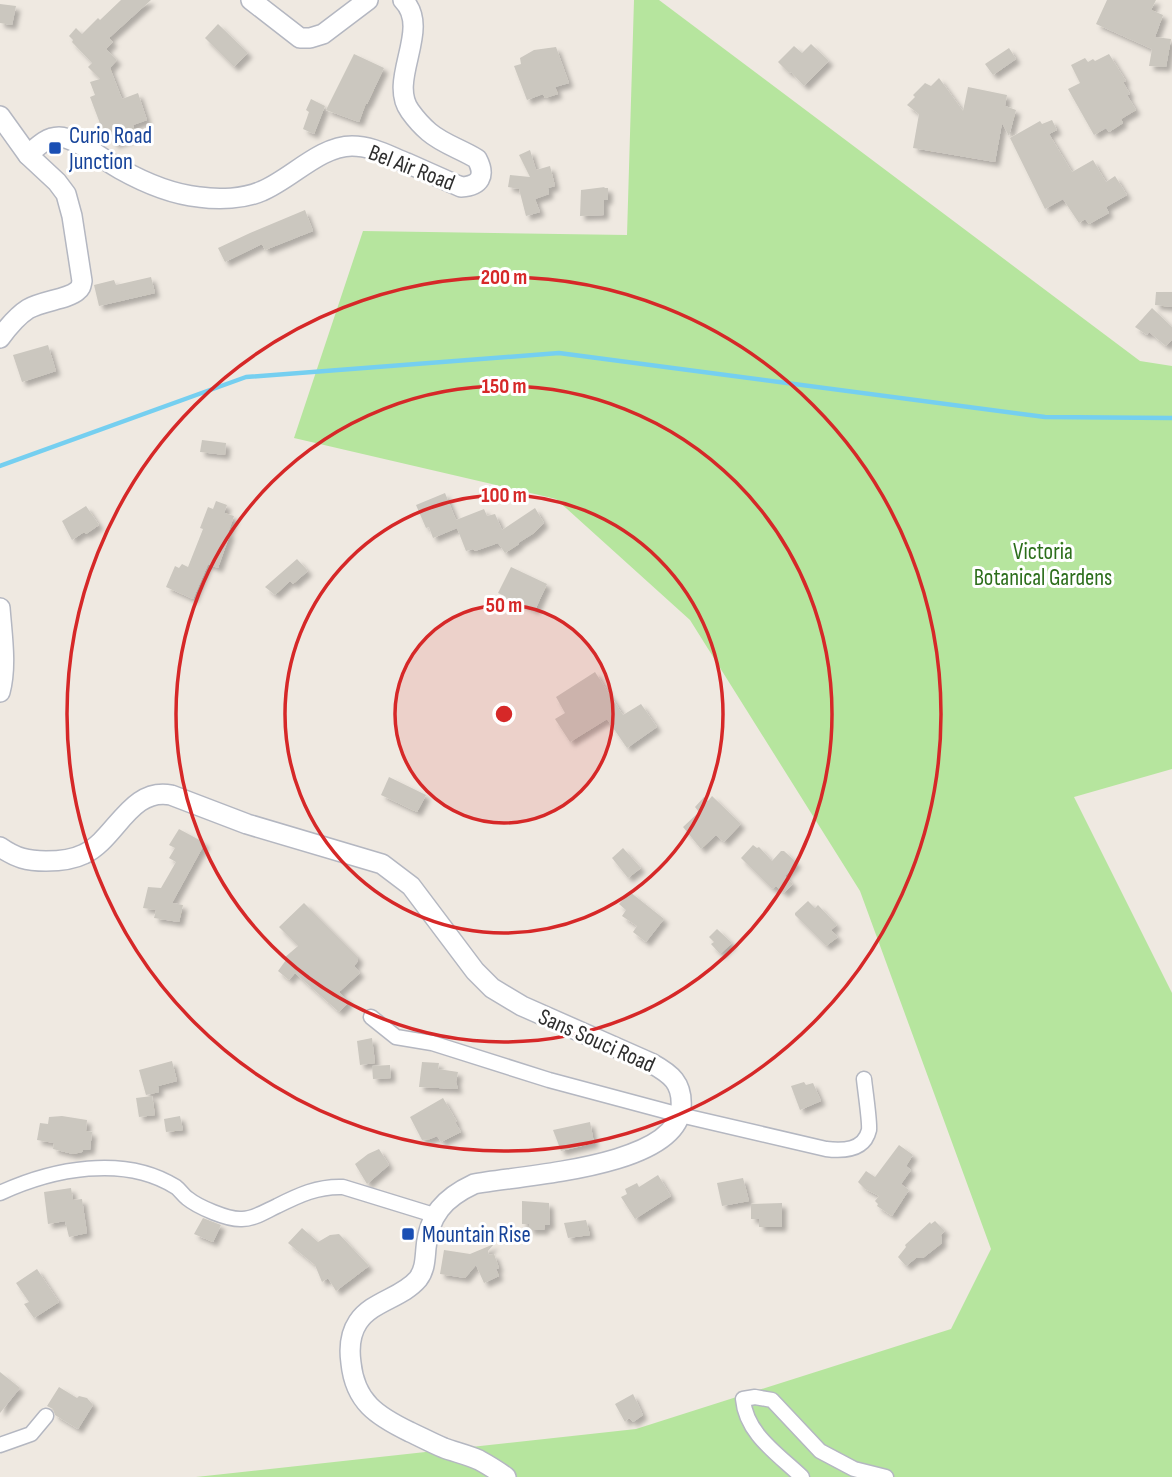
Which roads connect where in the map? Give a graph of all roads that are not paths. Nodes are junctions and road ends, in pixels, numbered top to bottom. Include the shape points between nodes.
1 (251, 0) edge
2 (368, 0) edge
3 (403, 0) edge
4 (0, 117) edge
5 (28, 155) junction
6 (0, 338) edge
7 (0, 608) edge
8 (0, 692) edge
9 (0, 847) edge
10 (371, 1017) dead end
11 (864, 1079) dead end
12 (680, 1115) junction
13 (0, 1193) edge
14 (434, 1216) junction
15 (46, 1416) dead end
16 (0, 1445) edge
17 (506, 1477) edge
18 (802, 1477) edge
19 (886, 1477) edge

1 - 2 main road via 300,38 310,38 323,34
3 - 5 main road, Bel Air Road via 412,14 413,28 403,84 408,108 428,131 477,159 481,176 471,187 461,187 379,151 350,146 323,154 262,192 229,198 165,191 67,138 44,141
4 - 5 main road
5 - 6 main road via 66,194 82,285 26,310
7 - 8 main road
9 - 12 main road, Sans Souci Road via 18,858 36,861 61,861 84,854 140,800 162,794 382,864 411,886 492,988 668,1073 680,1092
10 - 12 street via 396,1037 432,1043
11 - 12 street via 869,1131 860,1144 840,1151
12 - 14 main road via 663,1138 631,1154 600,1164 474,1184 457,1192
13 - 14 street via 26,1181 76,1169 115,1168 162,1180 207,1209 242,1220 327,1186
14 - 17 main road via 422,1273 407,1289 370,1309 356,1325 350,1347 352,1373 368,1406 387,1420
15 - 16 street via 31,1434
18 - 19 street via 759,1437 744,1412 743,1399 772,1400 820,1451 854,1469

